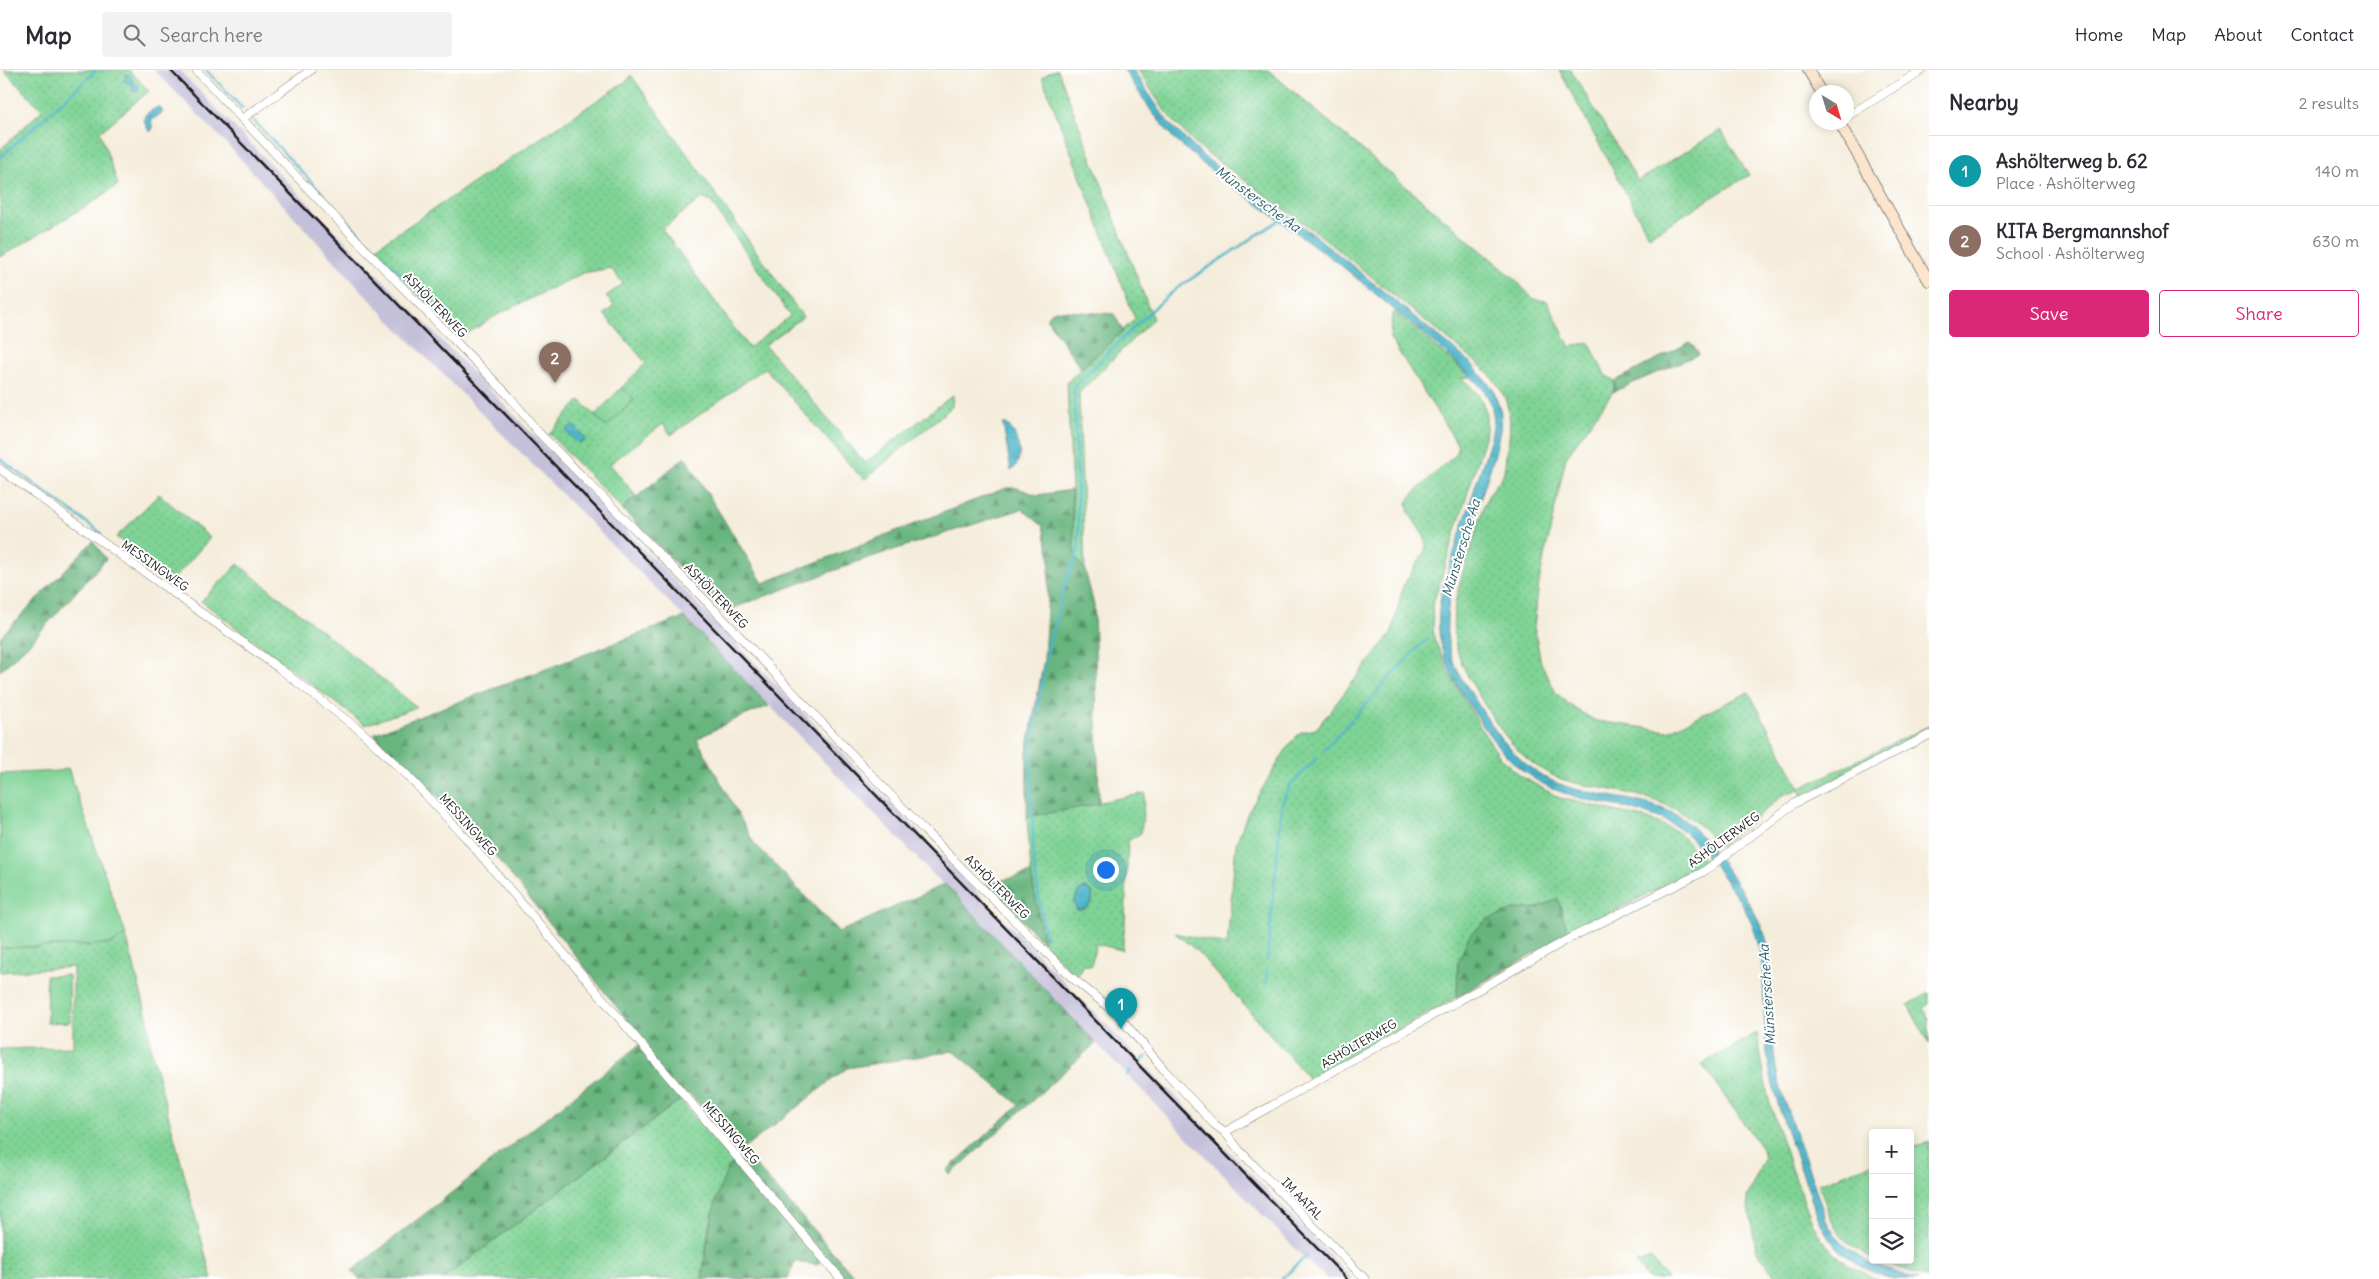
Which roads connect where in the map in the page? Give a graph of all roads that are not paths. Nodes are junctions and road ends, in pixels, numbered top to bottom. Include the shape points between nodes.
1 (196, 70) edge
2 (311, 70) edge
3 (1808, 70) edge
4 (1922, 70) edge
5 (1817, 85) edge
6 (1854, 112) edge
7 (242, 119) junction
8 (1843, 130) edge
9 (1929, 281) edge
10 (0, 469) edge
11 (1929, 735) edge
12 (1225, 1132) junction
13 (840, 1279) edge
14 (1365, 1279) edge

1 - 7 street, ASHÖLTERWEG
2 - 7 street
3 - 5 main road
4 - 6 street
7 - 12 street, ASHÖLTERWEG via 509,396 539,433 707,602 925,831 1070,976 1118,1015 1166,1072
8 - 9 main road
10 - 13 street, MESSINGWEG via 280,669 369,738 466,838
11 - 12 street, ASHÖLTERWEG via 1795,803 1707,869 1538,955
12 - 14 street, IM AATAL via 1245,1157

